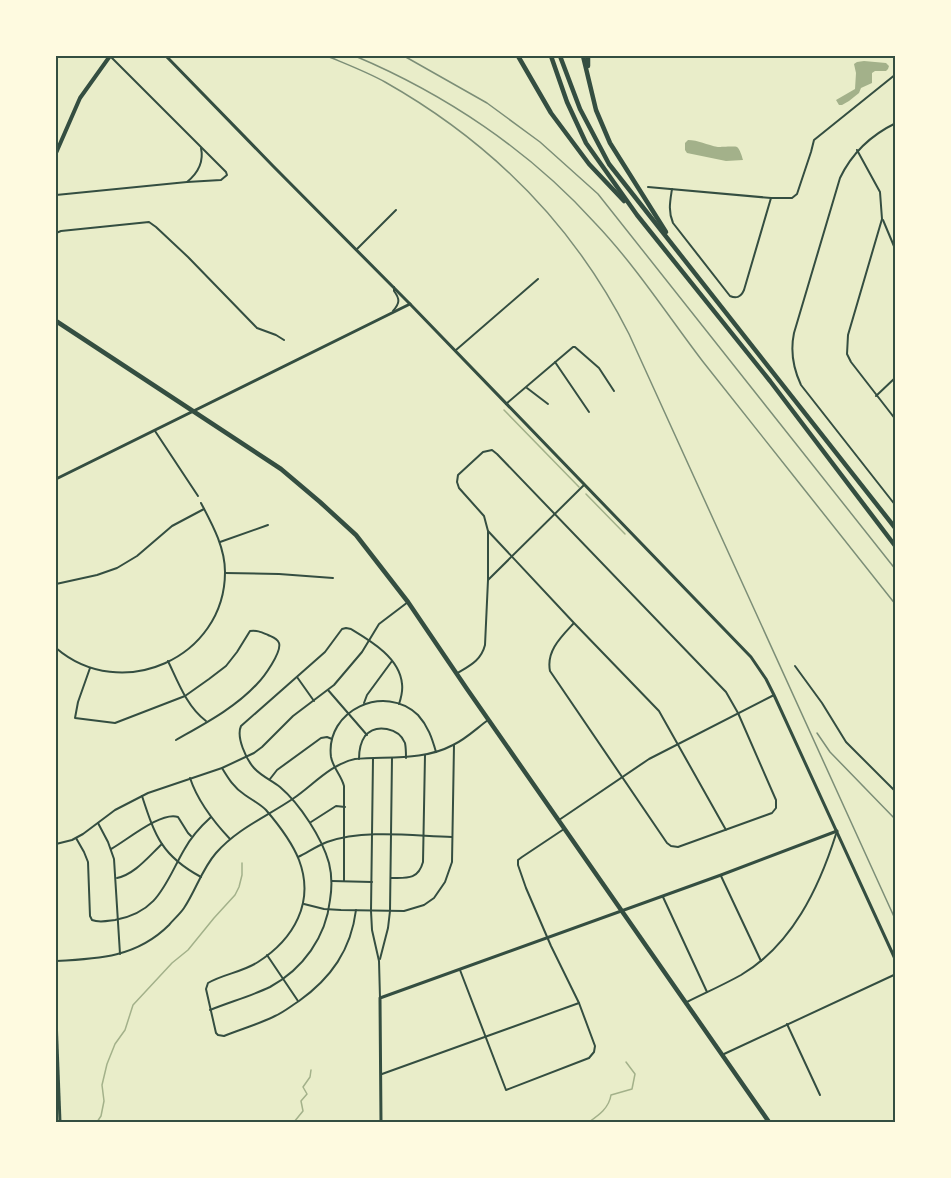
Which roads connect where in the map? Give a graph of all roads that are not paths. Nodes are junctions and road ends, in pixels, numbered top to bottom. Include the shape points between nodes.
1 (110, 56) edge
2 (165, 56) edge
3 (518, 56) edge
4 (550, 56) edge
5 (560, 56) edge
6 (585, 56) edge
7 (896, 74) edge
8 (896, 123) edge
9 (200, 146) junction
10 (857, 150) junction
11 (56, 153) edge
12 (187, 182) junction
13 (648, 187) dead end
14 (672, 189) junction
15 (56, 195) edge
16 (771, 198) junction
17 (396, 210) dead end
18 (637, 214) junction
19 (882, 219) junction
20 (56, 233) edge
21 (356, 250) junction
22 (896, 251) edge
23 (688, 265) junction
24 (537, 279) dead end
25 (394, 287) junction
26 (410, 304) junction
27 (390, 314) junction
28 (56, 321) edge
29 (284, 340) dead end
30 (455, 351) junction
31 (555, 361) junction
32 (896, 377) edge
33 (526, 387) junction
34 (614, 392) dead end
35 (876, 396) junction
36 (506, 404) junction
37 (548, 404) dead end
38 (193, 411) junction
39 (590, 411) dead end
40 (896, 420) edge
41 (154, 430) junction
42 (56, 479) edge
43 (584, 485) junction
44 (198, 496) dead end
45 (201, 503) dead end
46 (896, 506) edge
47 (204, 509) junction
48 (556, 514) junction
49 (268, 525) dead end
50 (896, 530) edge
51 (488, 531) junction
52 (220, 542) junction
53 (896, 547) edge
54 (512, 557) junction
55 (225, 573) junction
56 (333, 578) dead end
57 (488, 580) junction
58 (56, 584) edge
59 (408, 602) junction
60 (574, 623) junction
61 (369, 640) junction
62 (56, 648) edge
63 (168, 661) junction
64 (392, 661) junction
65 (795, 666) dead end
66 (90, 668) junction
67 (456, 674) junction
68 (297, 677) junction
69 (328, 690) junction
70 (774, 695) junction
71 (185, 696) junction
72 (314, 700) junction
73 (364, 704) junction
74 (399, 704) junction
75 (349, 713) junction
76 (738, 713) junction
77 (488, 720) junction
78 (207, 722) junction
79 (366, 735) junction
80 (332, 739) junction
81 (176, 740) dead end
82 (678, 744) junction
83 (454, 745) junction
84 (436, 752) junction
85 (425, 755) junction
86 (246, 756) junction
87 (374, 758) junction
88 (392, 758) junction
89 (406, 758) junction
90 (359, 759) junction
91 (222, 768) junction
92 (334, 768) junction
93 (621, 777) junction
94 (190, 778) junction
95 (269, 780) junction
96 (896, 792) edge
97 (142, 796) junction
98 (292, 800) junction
99 (345, 807) junction
100 (269, 813) junction
101 (211, 818) junction
102 (558, 820) junction
103 (98, 823) junction
104 (310, 823) junction
105 (151, 824) junction
106 (564, 829) junction
107 (726, 830) junction
108 (837, 831) junction
109 (372, 835) junction
110 (391, 835) junction
111 (423, 836) junction
112 (192, 837) junction
113 (452, 837) junction
114 (76, 838) junction
115 (344, 838) junction
116 (230, 839) junction
117 (56, 844) edge
118 (162, 844) junction
119 (321, 845) junction
120 (111, 849) junction
121 (298, 857) junction
122 (177, 862) junction
123 (721, 875) junction
124 (201, 877) junction
125 (116, 878) junction
126 (390, 878) junction
127 (332, 881) junction
128 (344, 881) junction
129 (372, 882) junction
130 (663, 896) junction
131 (304, 904) junction
132 (329, 909) junction
133 (356, 910) junction
134 (371, 911) junction
135 (390, 911) junction
136 (621, 911) junction
137 (118, 919) junction
138 (547, 938) junction
139 (120, 954) junction
140 (267, 955) junction
141 (56, 961) edge
142 (379, 961) junction
143 (761, 961) junction
144 (896, 961) edge
145 (460, 970) junction
146 (896, 974) edge
147 (282, 978) junction
148 (707, 992) junction
149 (380, 998) junction
150 (298, 1001) junction
151 (579, 1003) junction
152 (685, 1003) junction
153 (210, 1010) junction
154 (56, 1018) edge
155 (787, 1024) junction
156 (486, 1036) junction
157 (722, 1056) junction
158 (380, 1075) junction
159 (820, 1095) dead end
160 (60, 1122) edge
161 (381, 1122) edge
162 (769, 1122) edge

1 - 9 street
1 - 11 main road via 80,98
2 - 21 street
3 - 18 main road via 551,113 589,164
4 - 18 main road via 586,143
5 - 23 main road via 580,109 609,164
6 - 23 main road via 596,110 610,143
7 - 16 street via 814,140 797,194 792,198
8 - 10 street
9 - 12 street via 203,157 199,169
9 - 12 street via 227,175 221,180
10 - 19 street via 880,192
10 - 46 street via 840,178 794,333 792,360 801,385
12 - 15 street
13 - 14 street
14 - 16 street
14 - 16 street via 669,206 673,223 734,298 744,290
17 - 21 street
18 - 53 main road
19 - 22 street
19 - 35 street via 847,344 851,362
20 - 29 street via 148,222 257,328
21 - 25 street
23 - 50 main road
24 - 30 street
25 - 26 street
25 - 27 street via 399,301
26 - 27 street
26 - 30 street
27 - 38 street
28 - 38 main road
30 - 36 street
31 - 33 street
31 - 34 street via 570,347 576,347 599,368
31 - 39 street
32 - 35 street
33 - 36 street
33 - 37 street
35 - 40 street
36 - 43 street
38 - 41 street
38 - 59 main road via 281,469 321,502 356,535
41 - 42 street
41 - 44 street
43 - 48 street
43 - 70 street via 751,657
45 - 47 street
47 - 52 street
47 - 58 street via 180,520 117,568
48 - 51 street via 497,454 487,450 458,475 457,482 484,516
48 - 54 street
48 - 76 street via 726,692
49 - 52 street
51 - 54 street
51 - 57 street
52 - 55 street
54 - 57 street
54 - 60 street
55 - 56 street
55 - 63 street via 220,605 210,625 186,651
57 - 67 street via 483,653
59 - 61 street via 379,624
59 - 67 main road
60 - 82 street via 659,711
60 - 93 street via 554,647 550,671
61 - 64 street
61 - 68 street via 344,628
61 - 69 street
62 - 66 street
63 - 66 street via 126,673
63 - 71 street
64 - 73 street
64 - 74 street via 402,684
65 - 96 street via 846,742
66 - 71 street via 75,718 114,723
67 - 77 main road
68 - 72 street
68 - 86 street via 241,726 238,736
69 - 72 street
69 - 75 street
70 - 76 street
70 - 108 street
71 - 78 street
71 - 78 street via 226,666 250,631 276,639 278,651 258,683
72 - 86 street via 262,747
73 - 74 street
73 - 75 street
74 - 84 street via 422,720
75 - 79 street
75 - 80 street
76 - 82 street
76 - 107 street via 776,808
77 - 83 street
77 - 102 main road
78 - 81 street
79 - 89 street via 377,729 396,732 405,743
79 - 90 street
80 - 92 street
80 - 95 street via 321,738
82 - 93 street
82 - 107 street
83 - 84 street
83 - 113 street
84 - 85 street
85 - 89 street
85 - 111 street
86 - 91 street
86 - 95 street
87 - 88 street
87 - 90 street
87 - 109 street
88 - 89 street
88 - 110 street
90 - 92 street via 347,760
91 - 94 street
91 - 100 street via 236,788
92 - 98 street
92 - 99 street via 344,782
93 - 102 street
93 - 107 street via 671,846
94 - 97 street
94 - 101 street
95 - 98 street
97 - 103 street
97 - 105 street
98 - 100 street
98 - 104 street
99 - 104 street via 336,806
99 - 115 street
100 - 116 street
100 - 121 street
101 - 112 street
101 - 116 street
102 - 106 main road
103 - 114 street
103 - 120 street
104 - 119 street
105 - 112 street via 176,816
105 - 118 street
105 - 120 street
106 - 136 main road
106 - 138 street via 518,860
108 - 123 street
108 - 143 street via 801,915
108 - 144 street
109 - 110 street
109 - 115 street
109 - 129 street
110 - 111 street
110 - 126 street
111 - 113 street
111 - 126 street via 421,869 410,878
112 - 122 street
113 - 135 street via 452,862 440,891 415,908
114 - 117 street
114 - 137 street via 88,862 92,920
115 - 119 street
115 - 128 street
116 - 124 street
118 - 122 street
118 - 125 street via 138,867
119 - 121 street
119 - 127 street
120 - 125 street
121 - 131 street via 304,879
122 - 124 street
122 - 137 street via 156,899
123 - 130 street
123 - 143 street
124 - 139 street via 184,908 161,932
125 - 137 street
126 - 135 street
127 - 128 street
127 - 132 street
128 - 129 street
129 - 134 street
130 - 136 street
130 - 148 street
131 - 132 street
131 - 140 street via 293,928
132 - 133 street
132 - 147 street via 317,942 302,962
133 - 134 street
133 - 150 street via 348,943 336,966
134 - 135 street
134 - 142 street
135 - 142 street
136 - 138 street
136 - 152 main road
137 - 139 street
138 - 145 street
138 - 151 street
139 - 141 street
140 - 147 street
140 - 153 street via 208,984
142 - 149 street
143 - 148 street
145 - 149 street
145 - 156 street
146 - 155 street
147 - 150 street
147 - 153 street
148 - 152 street
149 - 158 street
150 - 153 street via 276,1016 224,1036 216,1034
151 - 156 street
151 - 156 street via 594,1053 506,1090
152 - 157 main road
154 - 160 street
155 - 157 street
155 - 159 street
156 - 158 street
157 - 162 main road
158 - 161 street

